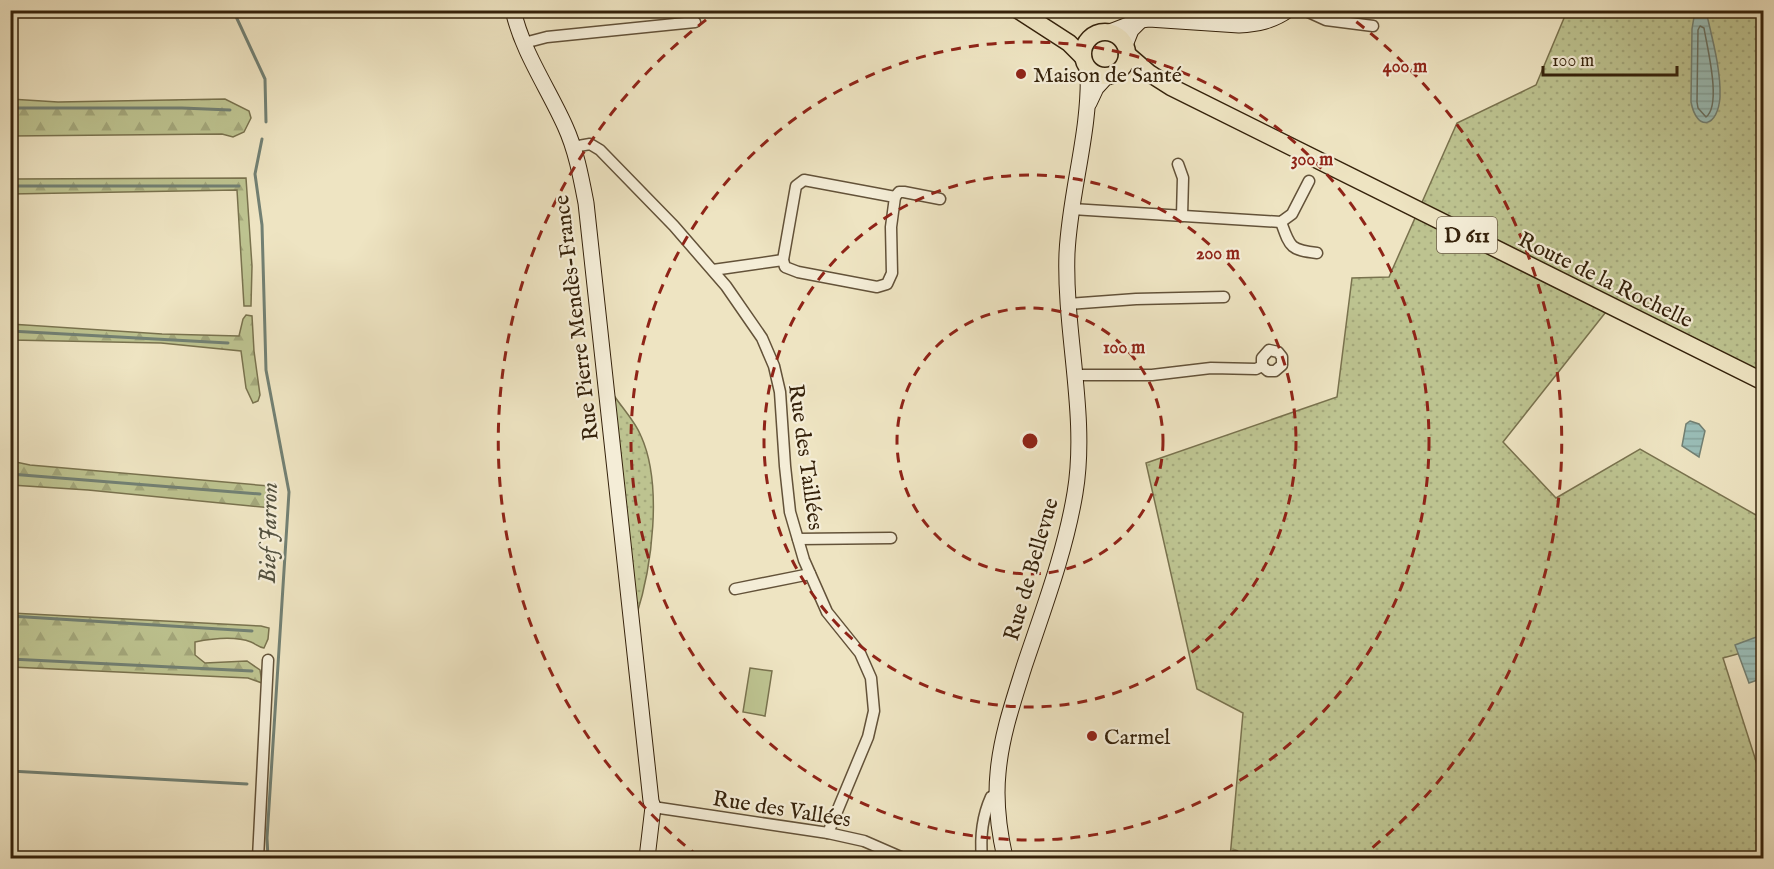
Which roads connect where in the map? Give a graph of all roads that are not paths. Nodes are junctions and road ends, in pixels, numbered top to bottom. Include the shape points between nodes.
1 (513, 10) edge
2 (1288, 10) edge
3 (1304, 10) edge
4 (1021, 12) edge
5 (1141, 20) junction
6 (695, 22) dead end
7 (1373, 26) dead end
8 (1102, 34) junction
9 (524, 44) junction
10 (1126, 50) junction
11 (1086, 63) junction
12 (1113, 74) junction
13 (1171, 87) junction
14 (1087, 109) junction
15 (573, 147) junction
16 (1178, 164) dead end
17 (1310, 181) dead end
18 (895, 197) junction
19 (940, 199) dead end
20 (1072, 209) junction
21 (1182, 216) junction
22 (1281, 222) junction
23 (1317, 253) dead end
24 (783, 260) junction
25 (713, 270) junction
26 (1224, 297) dead end
27 (1068, 304) junction
28 (1262, 366) dead end
29 (1074, 375) junction
30 (1764, 382) edge
31 (891, 538) dead end
32 (798, 539) junction
33 (810, 574) junction
34 (735, 589) dead end
35 (268, 660) dead end
36 (997, 795) junction
37 (653, 807) junction
38 (828, 833) junction
39 (258, 858) edge
40 (647, 858) edge
41 (903, 858) edge
42 (982, 858) edge
43 (1005, 858) edge

1 - 9 street, Rue Pierre Mendès-France
2 - 5 street via 1263,22 1239,26
3 - 7 street via 1326,20
4 - 8 main road via 1072,33
4 - 11 main road via 1069,43
5 - 8 street
5 - 10 street via 1131,30
6 - 9 street via 547,37
8 - 10 main road via 1122,39
8 - 11 main road via 1085,45
9 - 15 street, Rue Pierre Mendès-France
10 - 12 main road via 1123,67
10 - 13 main road, D 611 via 1149,73
11 - 12 main road via 1096,74
11 - 14 street, Rue de Bellevue
12 - 13 main road, D 611 via 1133,73
12 - 14 street, Rue de Bellevue via 1096,88
13 - 30 main road, Route de la Rochelle / D 611
14 - 20 street, Rue de Bellevue
15 - 25 street, Rue des Taillées via 590,144 600,150
15 - 37 street, Rue Pierre Mendès-France via 586,203
16 - 21 street via 1183,178
17 - 22 street via 1292,214
18 - 19 street via 904,192
18 - 24 street via 801,181 796,186
18 - 24 street via 892,273 883,287 798,272 785,267
20 - 21 street
20 - 27 street, Rue de Bellevue via 1067,250
21 - 22 street
22 - 23 street via 1288,242 1298,250
24 - 25 street
25 - 32 street, Rue des Taillées via 762,338 774,366 780,392 790,512
26 - 27 street
27 - 29 street, Rue de Bellevue
28 - 29 street via 1152,375
29 - 36 street, Rue de Bellevue via 1077,466 1070,521 1005,731
31 - 32 street
32 - 33 street, Rue des Taillées
33 - 34 street
33 - 38 street, Rue des Taillées via 827,612 860,653 871,678 874,711 868,737
35 - 39 street
36 - 42 street via 990,797 984,813
36 - 43 street, Rue de Bellevue
37 - 38 street, Rue des Vallées
37 - 40 street, Rue Pierre Mendès-France
38 - 41 street, Rue des Vallées via 864,841

